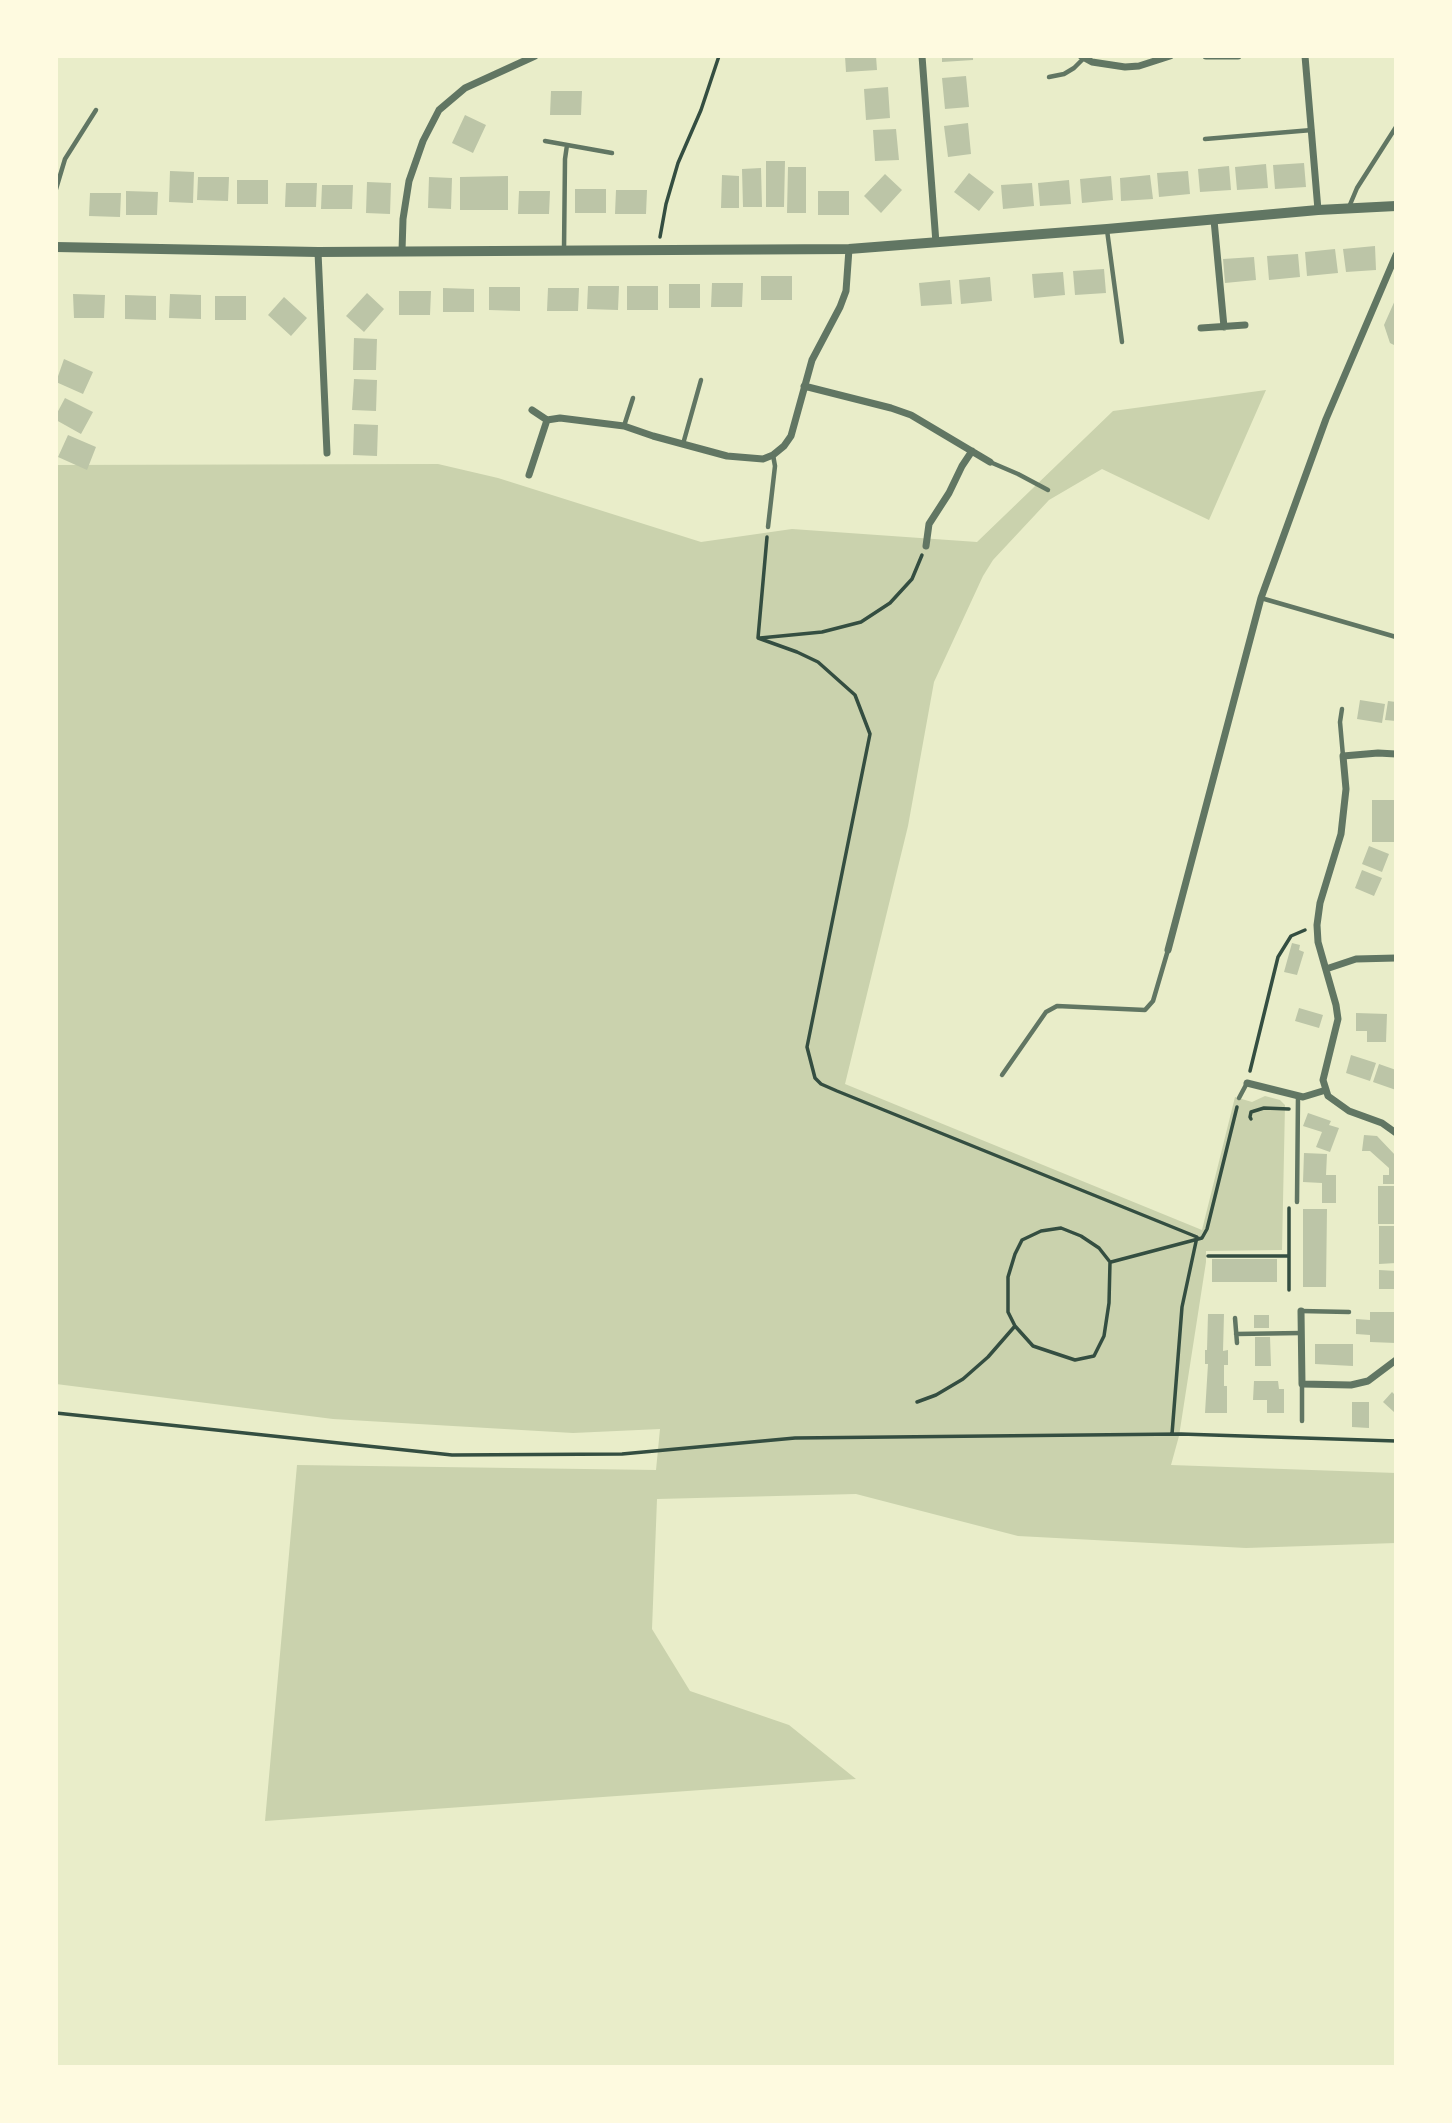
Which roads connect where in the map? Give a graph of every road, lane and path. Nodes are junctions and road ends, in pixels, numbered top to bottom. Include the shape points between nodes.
1 (535, 56) edge
2 (719, 56) edge
3 (922, 56) edge
4 (1170, 56) edge
5 (1206, 56) edge
6 (1238, 56) edge
7 (1305, 56) edge
8 (1082, 57) edge
9 (1049, 77) dead end
10 (96, 110) dead end
11 (1396, 127) edge
12 (1312, 130) junction
13 (1205, 138) dead end
14 (545, 141) dead end
15 (567, 145) junction
16 (612, 153) dead end
17 (56, 189) edge
18 (1396, 206) edge
19 (1349, 208) junction
20 (1318, 210) junction
21 (1214, 220) junction
22 (1107, 229) junction
23 (936, 243) junction
24 (57, 248) edge
25 (849, 249) junction
26 (564, 250) junction
27 (658, 250) junction
28 (402, 251) junction
29 (318, 252) junction
30 (1396, 255) edge
31 (1245, 325) dead end
32 (1224, 327) junction
33 (1201, 328) dead end
34 (1122, 342) dead end
35 (701, 380) dead end
36 (804, 386) junction
37 (632, 398) dead end
38 (532, 410) dead end
39 (547, 420) junction
40 (624, 426) junction
41 (683, 444) junction
42 (972, 452) junction
43 (327, 453) dead end
44 (773, 455) junction
45 (990, 462) joint
46 (529, 475) dead end
47 (1048, 490) dead end
48 (768, 527) joint
49 (926, 546) joint
50 (1261, 598) junction
51 (1396, 637) edge
52 (758, 638) junction
53 (1342, 709) dead end
54 (1396, 754) edge
55 (1343, 756) junction
56 (1317, 925) junction
57 (1168, 950) joint
58 (1396, 958) edge
59 (1326, 969) junction
60 (1002, 1075) dead end
61 (1247, 1083) junction
62 (1325, 1090) junction
63 (1298, 1096) junction
64 (1239, 1098) joint
65 (1289, 1109) dead end
66 (1251, 1119) dead end
67 (1396, 1133) edge
68 (1297, 1202) dead end
69 (1197, 1240) junction
70 (1208, 1256) dead end
71 (1289, 1256) dead end
72 (1110, 1262) junction
73 (1301, 1311) joint
74 (1349, 1312) dead end
75 (1235, 1318) dead end
76 (1015, 1326) junction
77 (1301, 1333) junction
78 (1236, 1335) junction
79 (1237, 1343) dead end
80 (1396, 1360) edge
81 (1302, 1384) junction
82 (917, 1402) dead end
83 (56, 1413) edge
84 (1302, 1421) dead end
85 (1172, 1434) junction
86 (1396, 1441) edge

1 - 28 street via 465,88 439,110 410,181
2 - 27 path via 678,163
3 - 23 street
4 - 8 street via 1125,67
5 - 6 street
7 - 12 street
8 - 9 lane via 1074,68
10 - 17 lane via 65,159
11 - 19 lane
12 - 13 lane
12 - 20 street
14 - 15 lane
15 - 16 lane
15 - 26 lane
18 - 19 street
19 - 20 street
20 - 21 street
21 - 22 street
21 - 32 street
22 - 23 street
22 - 34 lane
23 - 25 street
24 - 29 street
25 - 27 street
25 - 36 street via 846,291
26 - 27 street
26 - 28 street
28 - 29 street
29 - 43 street
30 - 50 street via 1326,419
31 - 32 street
32 - 33 street
35 - 41 lane
36 - 42 street via 911,415
36 - 44 street via 791,436
37 - 40 lane
38 - 39 street
39 - 40 street
39 - 46 street
40 - 41 street
41 - 44 street via 727,456 763,459
42 - 45 street
42 - 49 street via 929,524
44 - 48 lane
45 - 47 lane
48 - 52 path
49 - 52 path via 912,579 890,603 861,622 822,632
50 - 51 lane
50 - 57 street
52 - 69 path via 818,662 855,695 870,734 807,1047 815,1078
53 - 55 lane
54 - 55 street
55 - 56 street via 1346,789 1341,834
56 - 59 street
56 - 61 path via 1292,936 1279,957
57 - 60 lane via 1153,1002 1145,1010 1057,1006 1046,1012
58 - 59 street via 1356,959
59 - 62 street via 1338,1019 1323,1080
61 - 63 street
61 - 64 lane
62 - 63 street
62 - 67 street via 1334,1102
63 - 68 lane
64 - 69 path via 1206,1229
65 - 66 path via 1264,1108 1251,1112
69 - 72 path
69 - 85 path via 1182,1307
70 - 71 path
72 - 76 path via 1104,1336 1094,1356 1075,1360 1034,1346
72 - 76 path via 1099,1248 1061,1228 1022,1240 1009,1277 1007,1301
73 - 74 lane
73 - 77 street
75 - 78 lane
76 - 82 path via 963,1380
77 - 78 lane
77 - 81 street
78 - 79 lane
80 - 81 street via 1368,1381
81 - 84 lane
83 - 85 path via 453,1455 622,1454 795,1438
85 - 86 path

